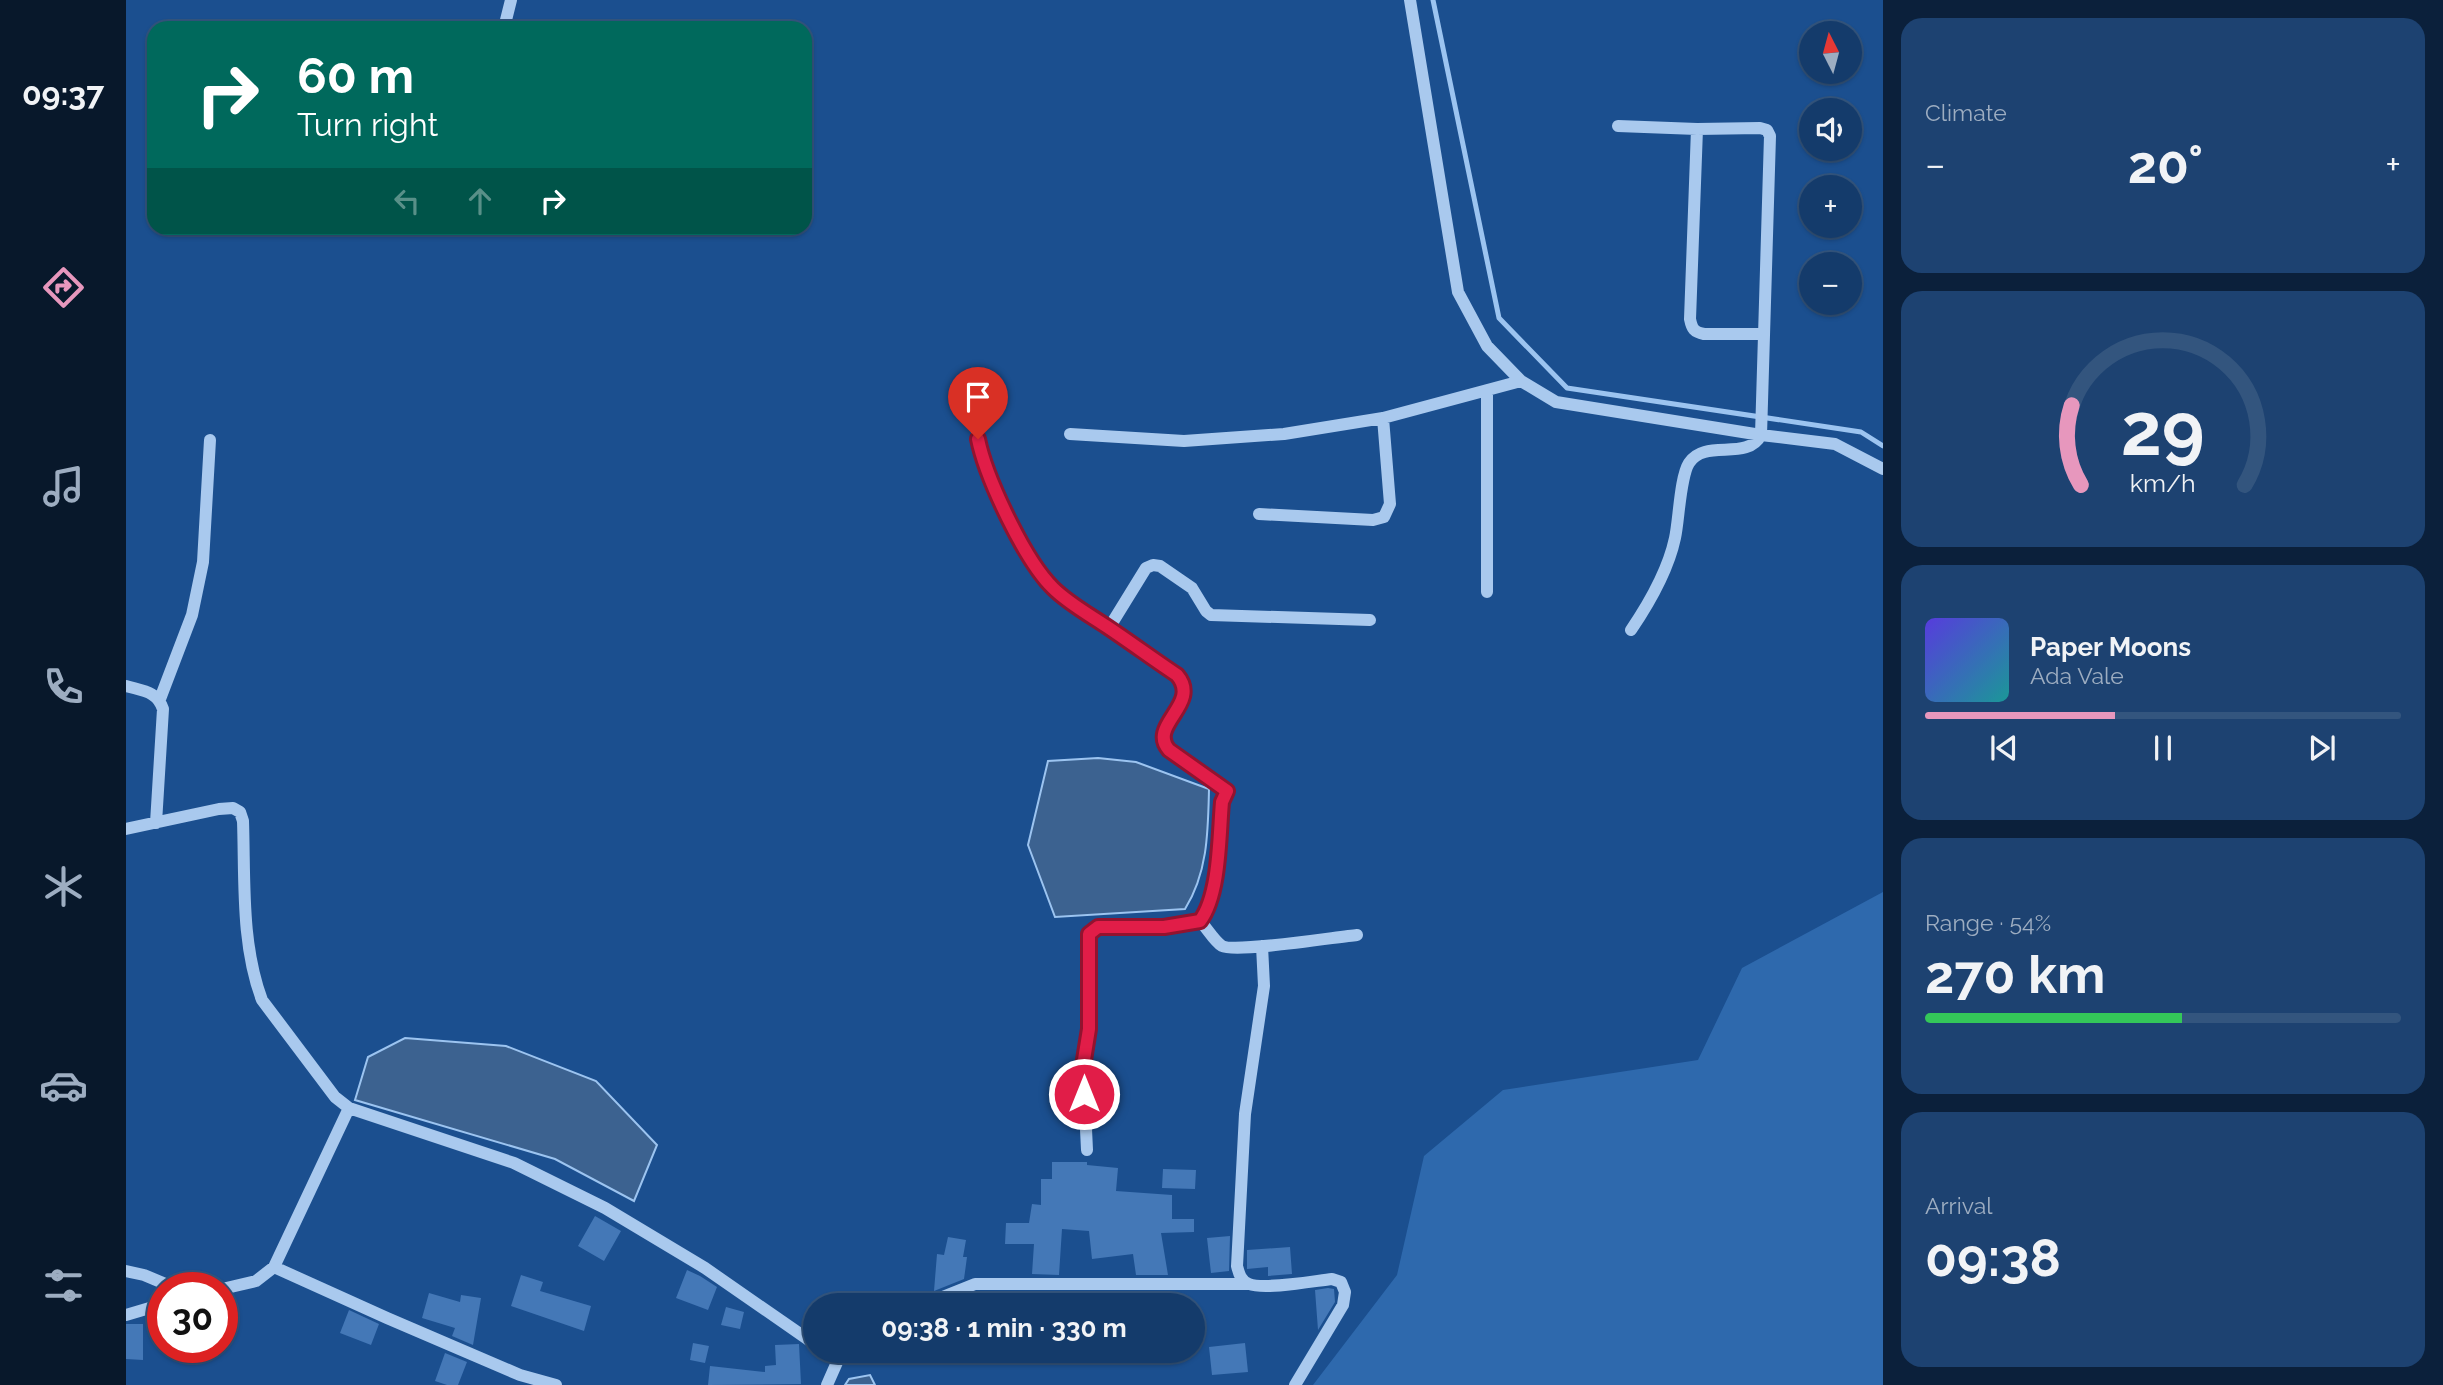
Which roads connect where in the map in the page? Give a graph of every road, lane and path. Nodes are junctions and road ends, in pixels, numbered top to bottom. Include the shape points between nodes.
1 (511, 0) edge
2 (1410, 0) edge
3 (506, 21) edge
4 (1618, 126) dead end
5 (1697, 129) junction
6 (1764, 334) junction
7 (1521, 381) junction
8 (1487, 391) junction
9 (1383, 418) junction
10 (975, 419) dead end
11 (1761, 431) junction
12 (1070, 434) dead end
13 (210, 440) dead end
14 (1883, 470) edge
15 (1259, 514) dead end
16 (1488, 592) dead end
17 (1370, 620) dead end
18 (1109, 628) junction
19 (1631, 630) dead end
20 (126, 686) edge
21 (160, 699) junction
22 (156, 823) junction
23 (126, 829) edge
24 (1200, 921) junction
25 (1357, 935) dead end
26 (1262, 946) junction
27 (349, 1108) junction
28 (1087, 1150) dead end
29 (274, 1267) junction
30 (126, 1271) edge
31 (147, 1276) edge
32 (1249, 1284) junction
33 (238, 1285) edge
34 (951, 1293) edge
35 (147, 1309) edge
36 (126, 1315) edge
37 (803, 1336) edge
38 (837, 1363) edge
39 (547, 1384) edge
40 (827, 1385) edge
41 (1295, 1385) edge

1 - 3 street
2 - 7 street via 1458,292 1487,346
4 - 5 street
5 - 6 street via 1692,328 1704,334
5 - 6 street via 1760,128 1769,133
6 - 11 street
7 - 8 street
7 - 11 street via 1556,402
8 - 9 street
8 - 16 street
9 - 12 street via 1284,434 1184,441
9 - 15 street via 1390,504 1384,517
10 - 18 street via 989,477 1038,570 1061,596
11 - 14 street via 1835,444
11 - 19 street via 1757,442 1746,448 1716,450 1689,462 1670,558
13 - 21 street via 203,562 192,615
17 - 18 street via 1211,615 1192,588 1153,565 1146,568
18 - 24 street via 1183,682 1184,697 1164,731 1164,744 1227,791 1213,886
20 - 21 street
21 - 22 street via 164,717
22 - 23 street
22 - 27 street via 219,809 240,812 255,981 262,1000 335,1097
24 - 26 street via 1223,946
24 - 28 street via 1164,927 1098,927 1089,934 1089,1029 1083,1066
25 - 26 street
26 - 32 street via 1264,986 1245,1114 1237,1266 1241,1279
27 - 29 street
27 - 37 street via 514,1163 605,1208 705,1268
29 - 33 street via 256,1281
29 - 39 street
30 - 31 street
32 - 34 street via 975,1283
32 - 41 street via 1341,1282 1343,1305
35 - 36 street
38 - 40 street

